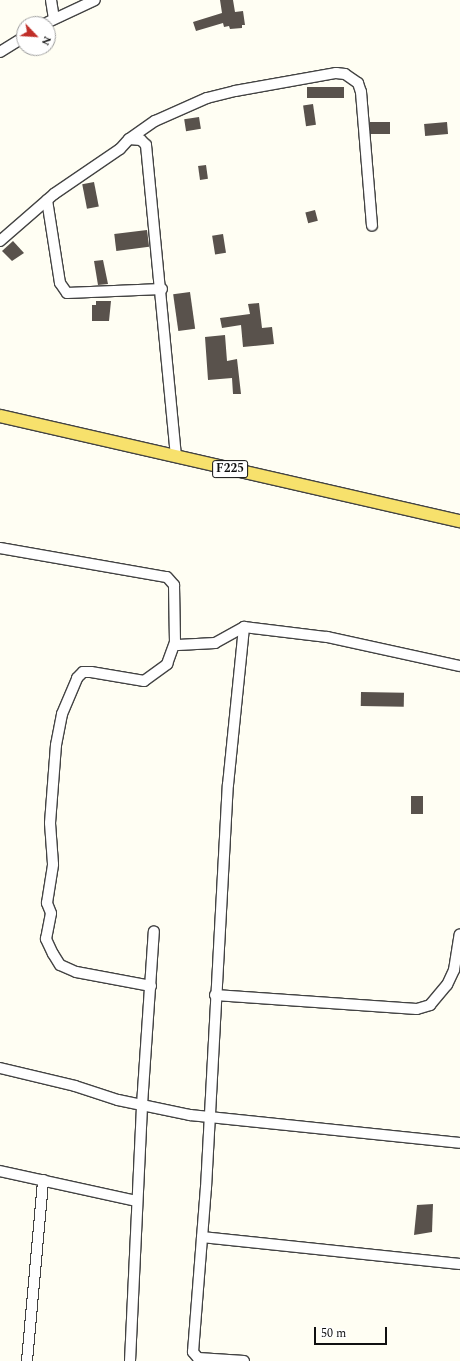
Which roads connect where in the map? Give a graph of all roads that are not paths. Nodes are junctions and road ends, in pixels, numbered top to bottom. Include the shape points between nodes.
1 (51, 0) edge
2 (95, 0) edge
3 (54, 16) edge
4 (56, 17) edge
5 (16, 42) edge
6 (0, 52) edge
7 (129, 139) junction
8 (47, 200) junction
9 (372, 226) dead end
10 (0, 241) edge
11 (162, 289) junction
12 (0, 416) edge
13 (176, 457) junction
14 (460, 521) edge
15 (0, 548) edge
16 (244, 627) junction
17 (175, 642) junction
18 (460, 666) edge
19 (154, 931) dead end
20 (460, 934) edge
21 (151, 986) junction
22 (215, 995) junction
23 (0, 1068) edge
24 (142, 1105) junction
25 (210, 1117) junction
26 (460, 1143) edge
27 (0, 1171) edge
28 (43, 1180) junction
29 (137, 1201) junction
30 (202, 1237) junction
31 (460, 1264) edge
32 (27, 1361) edge
33 (130, 1361) edge
34 (244, 1361) edge

1 - 3 street
2 - 4 street
5 - 6 street
7 - 8 street via 120,149
7 - 9 street via 177,110 207,98 336,73 345,74 358,83 361,92
7 - 11 street via 141,140 148,152
8 - 10 street
8 - 11 street via 60,283 67,293
11 - 13 street
12 - 13 main road, F225
13 - 14 main road, F225
15 - 17 street via 167,577 174,585
16 - 17 street via 215,643 179,645
16 - 18 street via 327,637
16 - 22 street via 228,785
17 - 21 street via 167,664 144,681 91,672 84,672 77,678 69,692 60,722 50,823 53,864 47,903 52,913 46,939 53,954 60,965 76,972
19 - 21 street
20 - 22 street via 454,970 447,985 430,1005 417,1009
21 - 24 street
22 - 25 street
23 - 24 street
24 - 25 street
24 - 29 street
25 - 26 street
25 - 30 street
27 - 28 street
28 - 29 street
28 - 32 street
29 - 33 street
30 - 31 street
30 - 34 street via 193,1352 198,1358

